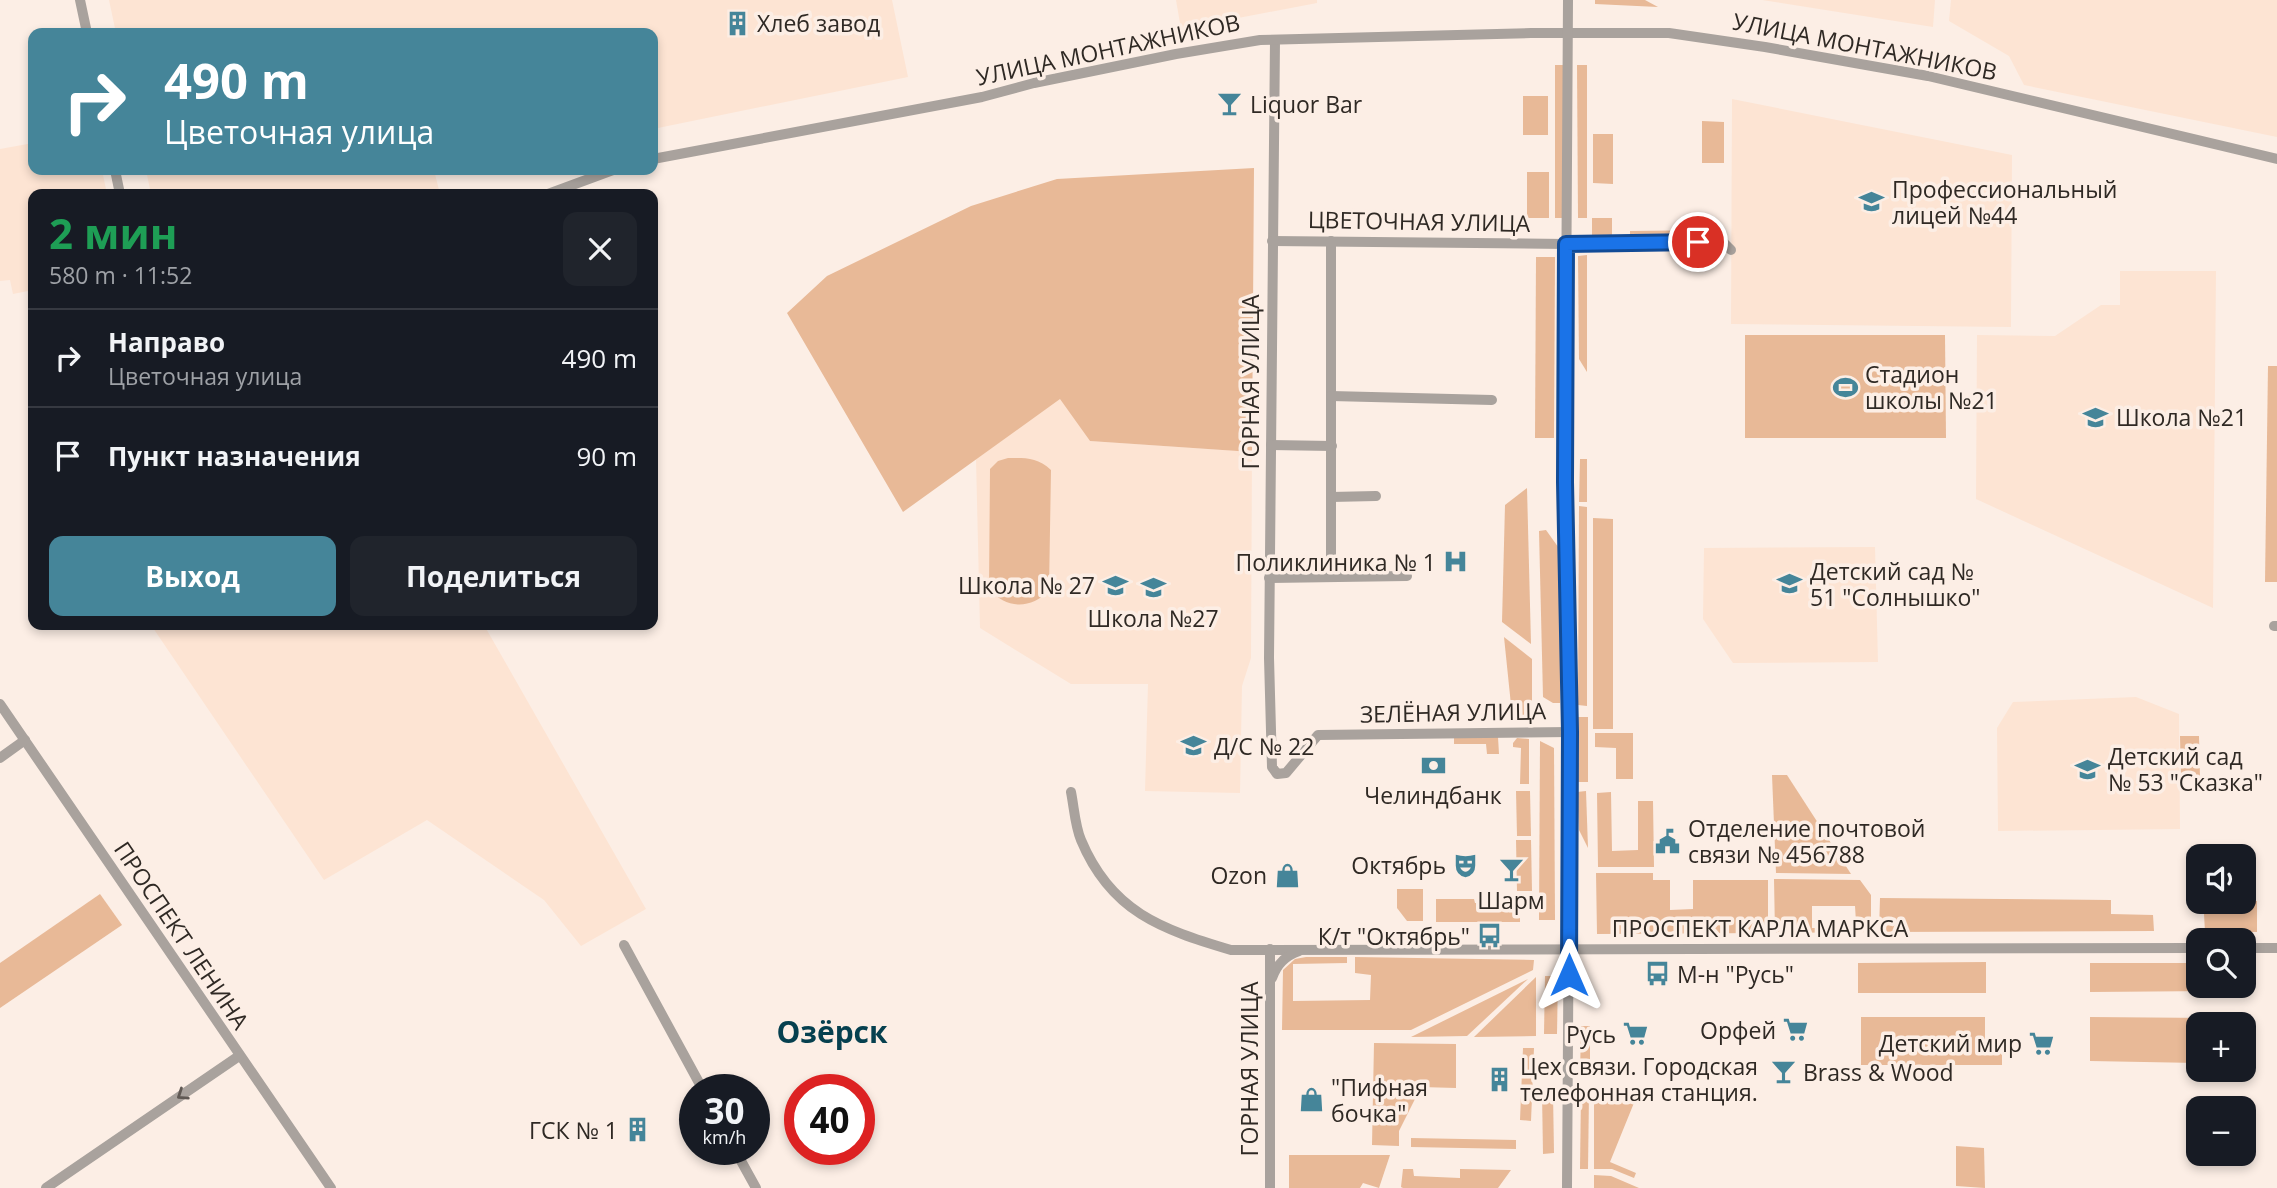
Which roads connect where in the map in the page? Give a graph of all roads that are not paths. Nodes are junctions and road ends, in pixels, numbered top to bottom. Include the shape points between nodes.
1 (80, 0) edge
2 (1568, 0) edge
3 (86, 28) edge
4 (1568, 33) junction
5 (1275, 40) junction
6 (658, 158) edge
7 (2277, 159) edge
8 (599, 175) edge
9 (562, 189) edge
10 (1272, 241) junction
11 (1331, 241) junction
12 (1566, 244) junction
13 (1731, 250) dead end
14 (1331, 396) junction
15 (1492, 400) dead end
16 (1271, 445) junction
17 (1332, 446) junction
18 (1331, 496) junction
19 (1376, 496) dead end
20 (1407, 576) dead end
21 (1269, 578) junction
22 (1331, 578) junction
23 (0, 704) edge
24 (1570, 732) junction
25 (1336, 734) joint
26 (25, 740) junction
27 (0, 758) edge
28 (1072, 792) dead end
29 (624, 945) dead end
30 (1305, 948) junction
31 (2186, 948) edge
32 (2256, 948) edge
33 (2277, 948) edge
34 (1270, 949) junction
35 (1569, 949) junction
36 (1270, 986) junction
37 (239, 1056) junction
38 (694, 1074) edge
39 (743, 1165) edge
40 (46, 1188) edge
41 (331, 1188) edge
42 (755, 1188) edge
43 (1270, 1188) edge
44 (1567, 1188) edge

1 - 3 street
2 - 4 street
4 - 5 street, УЛИЦА МОНТАЖНИКОВ
4 - 7 street, УЛИЦА МОНТАЖНИКОВ via 1670,33 1765,47 1969,85
4 - 12 street
5 - 6 street, УЛИЦА МОНТАЖНИКОВ via 1176,54 982,97
5 - 10 street, ГОРНАЯ УЛИЦА
8 - 9 street
10 - 11 street, ЦВЕТОЧНАЯ УЛИЦА
10 - 16 street, ГОРНАЯ УЛИЦА
11 - 12 street, ЦВЕТОЧНАЯ УЛИЦА
11 - 14 street
12 - 13 street, ЦВЕТОЧНАЯ УЛИЦА via 1722,241
12 - 24 street
14 - 15 street
14 - 17 street
16 - 17 street
16 - 21 street, ГОРНАЯ УЛИЦА
17 - 18 street
18 - 19 street
18 - 22 street
20 - 22 street
21 - 22 street
21 - 25 street, ГОРНАЯ УЛИЦА via 1272,767 1277,774 1286,773 1318,735
23 - 26 street, ПРОСПЕКТ ЛЕНИНА
24 - 25 street, ЗЕЛЁНАЯ УЛИЦА
24 - 35 street
26 - 27 street
26 - 37 street, ПРОСПЕКТ ЛЕНИНА
28 - 34 street, ПРОСПЕКТ КАРЛА МАРКСА via 1080,838 1106,886 1137,913 1179,934 1231,950
29 - 38 street
30 - 34 street, ПРОСПЕКТ КАРЛА МАРКСА
30 - 35 street, ПРОСПЕКТ КАРЛА МАРКСА
30 - 36 street via 1277,966
31 - 35 street, ПРОСПЕКТ КАРЛА МАРКСА
32 - 33 street
34 - 36 street, ГОРНАЯ УЛИЦА
35 - 44 street
36 - 43 street, ГОРНАЯ УЛИЦА
37 -> 40 street
37 - 41 street, ПРОСПЕКТ ЛЕНИНА
39 - 42 street

